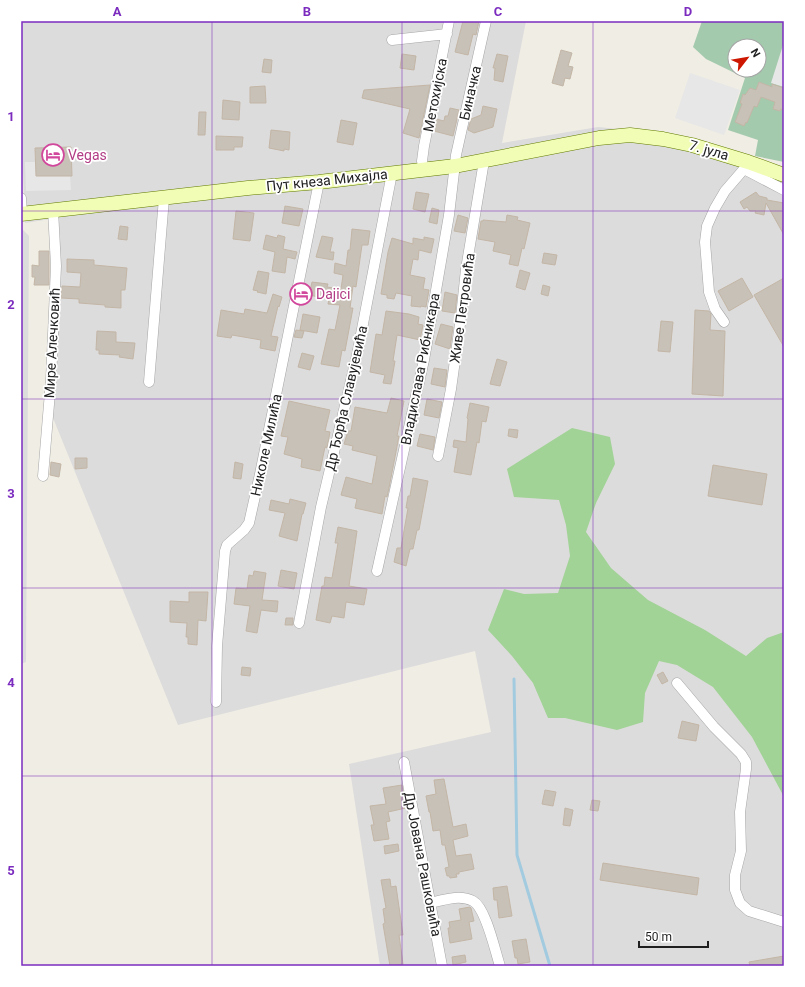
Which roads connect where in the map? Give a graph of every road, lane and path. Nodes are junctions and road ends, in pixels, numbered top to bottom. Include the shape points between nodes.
1 (449, 21) edge
2 (486, 21) edge
3 (447, 34) junction
4 (392, 40) dead end
5 (631, 135) joint
6 (484, 161) junction
7 (746, 165) junction
8 (455, 166) junction
9 (424, 170) junction
10 (392, 173) junction
11 (784, 175) edge
12 (319, 182) junction
13 (784, 190) edge
14 (21, 198) edge
15 (164, 198) junction
16 (53, 210) junction
17 (22, 214) edge
18 (724, 322) dead end
19 (149, 382) dead end
20 (438, 456) dead end
21 (43, 476) dead end
22 (377, 571) dead end
23 (299, 623) dead end
24 (677, 683) dead end
25 (216, 702) dead end
26 (404, 762) dead end
27 (430, 903) junction
28 (784, 922) edge
29 (442, 966) edge
30 (500, 966) edge

1 - 3 street, Метохијска
2 - 8 street, Биначка
3 - 4 street
3 - 9 street, Метохијска via 424,146
5 - 6 main road, Пут кнеза Михајла via 599,138
5 - 7 main road, 7. јула via 681,142
6 - 8 main road, Пут кнеза Михајла
6 - 20 street, Живе Петровића via 466,269 451,389
7 - 11 main road, 7. јула
7 - 13 street
7 - 18 street via 724,191 707,226 705,242 709,292
8 - 9 main road, Пут кнеза Михајла
8 - 22 street, Владислава Рибникара via 424,360
9 - 10 main road, Пут кнеза Михајла
10 - 12 main road, Пут кнеза Михајла
10 - 23 street, Др Ђорђа Славујевића via 358,355 321,506
12 - 15 main road, Пут кнеза Михајла
12 - 25 street, Николе Милића via 249,523 227,545 225,551 217,646
14 - 17 street
15 - 16 main road, Пут кнеза Михајла
15 - 19 street
16 - 17 main road, Пут кнеза Михајла
16 - 21 street, Мире Алечковић via 56,266 51,380
24 - 28 street via 714,727 742,754 746,762 740,812 741,851 735,875 735,890 740,903 749,911
26 - 27 street, Др Јована Рашковића
27 - 29 street, Др Јована Рашковића
27 - 30 street via 463,898 479,905

